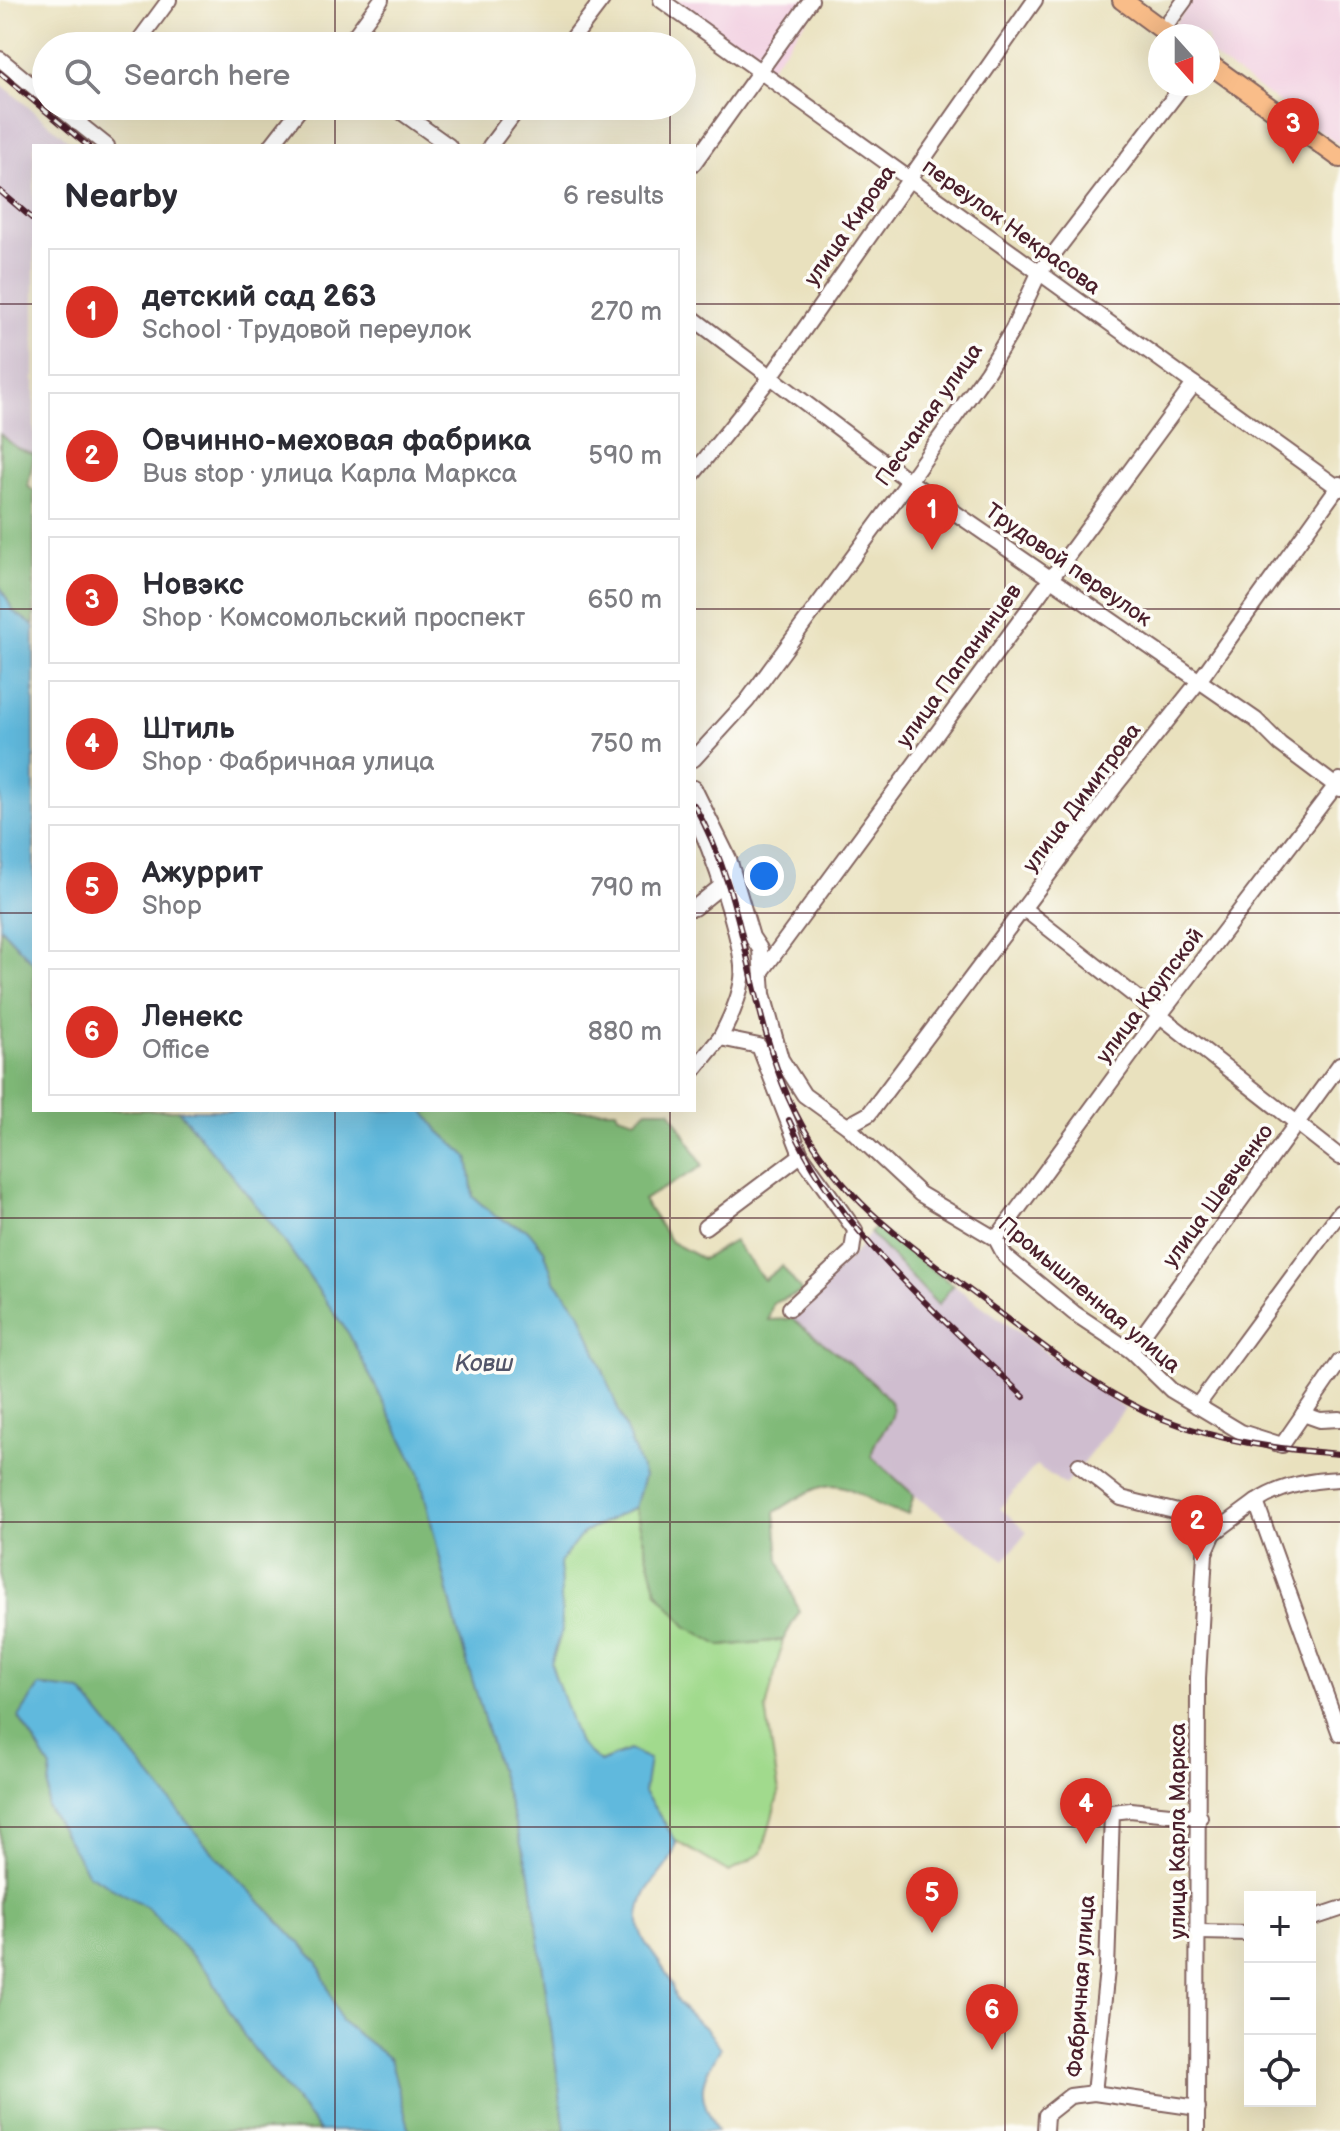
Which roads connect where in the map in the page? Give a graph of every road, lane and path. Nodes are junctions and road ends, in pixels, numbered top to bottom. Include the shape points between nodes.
1 (169, 0) edge
2 (381, 0) edge
3 (602, 0) edge
4 (661, 0) edge
5 (811, 0) edge
6 (1035, 0) edge
7 (1122, 0) edge
8 (1185, 0) edge
9 (1155, 24) edge
10 (1172, 24) edge
11 (145, 32) edge
12 (357, 32) edge
13 (578, 32) edge
14 (0, 59) edge
15 (760, 71) junction
16 (1220, 72) edge
17 (32, 85) edge
18 (1175, 96) edge
19 (73, 120) edge
20 (79, 120) edge
21 (291, 120) edge
22 (413, 120) edge
23 (510, 120) edge
24 (77, 123) junction
25 (104, 144) edge
26 (273, 144) edge
27 (446, 144) edge
28 (492, 144) edge
29 (1340, 158) edge
30 (696, 160) edge
31 (909, 179) junction
32 (1039, 273) junction
33 (696, 321) edge
34 (770, 378) junction
35 (1194, 384) junction
36 (696, 470) edge
37 (909, 481) junction
38 (1339, 487) edge
39 (1050, 575) junction
40 (1199, 681) junction
41 (696, 757) edge
42 (1339, 785) edge
43 (696, 792) edge
44 (696, 820) edge
45 (720, 887) junction
46 (696, 906) edge
47 (1024, 909) junction
48 (760, 974) junction
49 (1160, 1015) junction
50 (720, 1038) junction
51 (1340, 1064) edge
52 (696, 1068) edge
53 (1297, 1122) junction
54 (847, 1126) junction
55 (801, 1155) junction
56 (1340, 1157) edge
57 (1340, 1212) edge
58 (705, 1227) dead end
59 (996, 1239) junction
60 (790, 1308) dead end
61 (1131, 1351) junction
62 (1340, 1361) edge
63 (1197, 1406) junction
64 (1303, 1414) junction
65 (1340, 1419) edge
66 (1079, 1465) dead end
67 (1340, 1479) edge
68 (1256, 1502) junction
69 (1214, 1533) junction
70 (1340, 1734) edge
71 (1200, 1817) junction
72 (1340, 1909) edge
73 (1316, 1917) edge
74 (1199, 1932) junction
75 (1244, 1933) edge
76 (1094, 2093) junction
77 (1198, 2108) junction
78 (1045, 2131) edge
79 (1197, 2131) edge

1 - 11 street
2 - 12 street
3 - 13 street
4 - 15 street, переулок Некрасова
5 - 15 street
6 - 31 street, улица Кирова
7 - 9 main road
8 - 10 street
14 - 17 street
15 - 30 street
15 - 31 street, переулок Некрасова
16 - 29 main road
18 - 32 street, Песчаная улица
19 - 24 street
20 - 24 street
21 - 26 street
22 - 27 street
23 - 28 street
24 - 25 street
31 - 32 street, переулок Некрасова
31 - 34 street, улица Кирова
32 - 35 street, переулок Некрасова
32 - 37 street, Песчаная улица via 987,372
33 - 34 street, Трудовой переулок
34 - 36 street, улица Кирова
34 - 37 street, Трудовой переулок
35 - 38 street, переулок Некрасова
35 - 39 street, улица Папанинцев
37 - 39 street, Трудовой переулок
37 - 41 street, Песчаная улица via 747,701
38 - 40 street, улица Димитрова
39 - 40 street, Трудовой переулок
39 - 48 street, улица Папанинцев
40 - 42 street, Трудовой переулок
40 - 47 street, улица Димитрова
42 - 49 street, улица Крупской
43 - 48 street, Промышленная улица via 741,889 762,956
44 - 45 street
45 - 46 street
45 - 50 street via 740,947 743,975
47 - 49 street
47 - 54 street, улица Димитрова via 869,1114
48 - 54 street, Промышленная улица via 786,1071 814,1104
49 - 53 street
49 - 59 street, улица Крупской
50 - 52 street
50 - 55 street via 759,1046
51 - 53 street, улица Шевченко
53 - 56 street
53 - 61 street, улица Шевченко
54 - 59 street, Промышленная улица via 920,1194
55 - 58 street
55 - 60 street via 855,1230 852,1251
57 - 63 street
59 - 61 street, Промышленная улица via 1005,1256 1051,1295
61 - 63 street, Промышленная улица via 1171,1390
62 - 64 street
63 - 64 street, Промышленная улица via 1241,1432 1282,1445
64 - 65 street
66 - 69 street via 1121,1498 1198,1517
67 - 68 street via 1271,1492
68 - 69 street
68 - 70 street
69 - 71 street, улица Карла Маркса via 1205,1553 1198,1678
71 - 74 street, улица Карла Маркса
71 - 76 street, Фабричная улица via 1112,1812 1107,1970
72 - 73 street
74 - 75 street
74 - 77 street, улица Карла Маркса
76 - 77 street
76 - 78 street, Фабричная улица via 1070,2096 1052,2108
77 - 79 street, улица Карла Маркса

